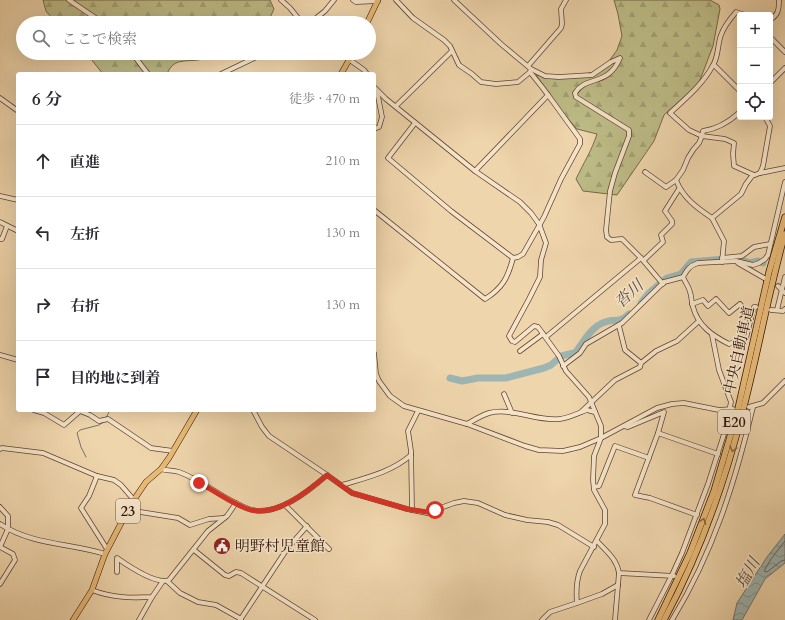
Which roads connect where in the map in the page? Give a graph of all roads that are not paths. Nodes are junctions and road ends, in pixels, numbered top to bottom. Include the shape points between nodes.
1 (69, 0) edge
2 (282, 0) edge
3 (334, 0) edge
4 (378, 0) edge
5 (396, 0) edge
6 (454, 0) edge
7 (566, 0) edge
8 (779, 0) edge
9 (356, 1) edge
10 (737, 12) edge
11 (93, 16) edge
12 (296, 16) edge
13 (319, 16) edge
14 (370, 16) edge
15 (773, 18) edge
16 (773, 39) edge
17 (452, 51) junction
18 (785, 52) edge
19 (137, 60) edge
20 (250, 60) edge
21 (350, 61) joint
22 (714, 65) junction
23 (785, 68) edge
24 (530, 69) junction
25 (146, 72) edge
26 (225, 72) edge
27 (342, 72) edge
28 (365, 72) edge
29 (773, 80) edge
30 (737, 87) edge
31 (376, 90) edge
32 (376, 93) edge
33 (548, 96) junction
34 (0, 98) edge
35 (396, 106) junction
36 (16, 110) edge
37 (737, 115) edge
38 (767, 120) edge
39 (415, 123) junction
40 (376, 128) edge
41 (702, 136) junction
42 (785, 168) edge
43 (475, 171) junction
44 (644, 172) dead end
45 (760, 173) junction
46 (754, 175) junction
47 (676, 180) junction
48 (785, 182) edge
49 (679, 189) junction
50 (0, 196) edge
51 (16, 200) edge
52 (376, 212) edge
53 (785, 216) edge
54 (712, 218) junction
55 (0, 222) edge
56 (539, 224) junction
57 (7, 226) junction
58 (16, 229) edge
59 (785, 234) edge
60 (0, 239) edge
61 (770, 244) junction
62 (730, 257) junction
63 (513, 258) junction
64 (642, 259) junction
65 (722, 260) junction
66 (735, 262) junction
67 (785, 277) edge
68 (683, 278) junction
69 (764, 278) dead end
70 (663, 284) junction
71 (778, 286) dead end
72 (783, 292) edge
73 (692, 304) junction
74 (756, 307) dead end
75 (771, 310) dead end
76 (777, 310) junction
77 (784, 311) edge
78 (752, 318) junction
79 (699, 321) junction
80 (619, 326) junction
81 (712, 335) junction
82 (545, 336) junction
83 (520, 351) dead end
84 (0, 355) edge
85 (16, 359) edge
86 (641, 363) junction
87 (563, 366) junction
88 (376, 374) edge
89 (785, 381) edge
90 (504, 394) dead end
91 (591, 403) junction
92 (731, 409) junction
93 (418, 410) junction
94 (44, 412) edge
95 (79, 412) edge
96 (82, 412) edge
97 (196, 412) edge
98 (254, 412) edge
99 (581, 412) junction
100 (512, 413) junction
101 (595, 413) junction
102 (467, 424) junction
103 (624, 426) junction
104 (658, 433) junction
105 (601, 438) junction
106 (0, 449) edge
107 (174, 451) junction
108 (718, 454) junction
109 (411, 455) junction
110 (649, 458) junction
111 (161, 469) junction
112 (327, 475) junction
113 (97, 476) junction
114 (342, 485) junction
115 (594, 487) junction
116 (134, 500) junction
117 (236, 503) junction
118 (285, 505) junction
119 (0, 507) edge
120 (128, 510) junction
121 (412, 510) junction
122 (697, 515) junction
123 (224, 518) junction
124 (0, 524) edge
125 (307, 526) junction
126 (8, 529) junction
127 (597, 541) junction
128 (594, 547) junction
129 (329, 548) dead end
130 (194, 550) junction
131 (106, 552) junction
132 (117, 572) dead end
133 (619, 573) junction
134 (674, 576) junction
135 (165, 581) junction
136 (688, 582) dead end
137 (0, 584) edge
138 (692, 584) junction
139 (618, 586) junction
140 (262, 587) junction
141 (92, 590) junction
142 (152, 597) junction
143 (577, 603) junction
144 (73, 620) edge
145 (139, 620) edge
146 (241, 620) edge
147 (315, 620) edge
148 (542, 620) edge
149 (615, 620) edge
150 (649, 620) edge
151 (658, 620) edge
152 (664, 620) edge
153 (672, 620) edge

1 - 11 street
2 - 12 street
3 - 13 street
4 - 9 street
4 - 14 main road
5 - 17 street via 413,18 444,40
6 - 24 street
7 - 24 street via 560,9 561,28
8 - 15 street via 779,12
10 - 22 street via 723,29
16 - 18 street
17 - 24 street via 462,68 485,83 518,82
17 - 35 street
19 - 25 street
20 - 26 street
21 - 27 main road
21 - 28 street
22 - 30 street
22 - 41 street via 670,113 689,130
23 - 29 street
24 - 33 street
24 - 64 street via 545,76 592,76 620,58 616,67 607,76 581,86 575,93 576,97 629,130 612,181 606,230 609,238 622,239
31 - 35 street
32 - 40 street via 382,117 379,127
33 - 43 street
33 - 56 street via 580,139 580,144
34 - 36 street
35 - 39 street
37 - 41 street via 721,126 703,131
38 - 45 street via 770,126
39 - 43 street
39 - 63 street via 388,158 451,211
41 - 46 street via 734,143 734,166
41 - 47 street
42 - 45 street
43 - 56 street via 520,202
44 - 47 street via 666,187
45 - 46 street
46 - 54 street via 741,194
47 - 49 street
48 - 61 street
49 - 54 street via 696,207
49 - 64 street via 665,211 672,224 661,235 663,242
50 - 51 street
52 - 63 street via 485,299 504,283
151 -> 53 highway, 中央自動車道 / E20 via 690,553 714,491
54 - 65 street via 724,241
55 - 57 street
56 - 63 street via 523,254
56 - 82 street via 546,243 540,277 509,336 515,342 534,326
57 - 58 street
57 - 60 street
59 -> 152 highway, 中央自動車道 / E20 via 726,473 695,556
61 - 62 street via 754,247 742,256
61 - 66 street via 768,255 759,263 749,265
62 - 65 street
62 - 66 street
64 - 70 street
64 - 82 street
65 - 66 street
65 - 68 street via 692,265
66 - 69 street
67 - 72 street
68 - 70 street via 668,280
68 - 73 street via 690,292
70 - 80 street
71 - 72 street
72 - 76 street
73 - 78 street via 703,300 708,306 716,299 729,313 740,304
73 - 79 street
74 - 78 street
75 - 76 street
76 - 77 street
78 - 81 street via 744,340 730,344
79 - 81 street
79 - 86 street via 677,341 656,351
80 - 86 street via 625,350
80 - 87 street via 586,344 580,353
81 - 92 street
82 - 83 street
82 - 87 street
84 - 85 street
86 - 91 street via 640,367 615,380
87 - 91 street via 589,397
88 - 93 street via 384,389 398,402
89 - 138 street via 763,403 751,407 741,457 718,528
90 - 100 street
91 - 99 street
91 - 101 street
92 - 103 street via 719,410 684,403 672,404 657,408
92 - 108 street
93 - 102 street
93 - 109 street via 408,431
94 - 95 street via 64,425
96 - 107 street via 98,421 108,419 151,448
97 - 107 main road, 23
98 - 112 street via 269,436
99 - 100 street via 567,418 550,420
99 - 101 street via 587,410
100 - 102 street via 490,413
101 - 105 street
102 - 105 street via 525,446 552,451 573,449
103 - 104 street via 628,427 664,412
103 - 105 street
104 - 108 street
104 - 110 street
105 - 115 street via 594,456
106 - 113 street via 43,453
107 - 111 main road, 23
108 - 122 street
109 - 114 street via 397,465
109 - 121 street
110 - 115 street via 615,446 599,486
110 - 122 street via 635,495
111 - 116 main road, 23 via 146,482
111 - 117 street via 178,472
112 - 114 street
112 - 118 street
113 - 116 street via 114,480
113 - 131 street via 90,496 81,508
114 - 121 street via 352,493
115 - 127 street via 605,510 604,528
116 - 120 main road, 23
117 - 118 street via 256,510
117 - 123 street
118 - 125 street
119 - 126 street via 8,516
120 - 123 street via 178,518 190,525 209,519
120 - 131 main road, 23
121 - 128 street via 427,512 464,501 478,503 505,515 548,522
122 - 134 street
123 - 130 street via 208,531
124 - 126 street
125 - 129 street
125 - 140 street
126 - 131 street via 31,538
126 - 137 street via 0,547 13,554 15,560
127 - 128 street
127 - 133 street via 614,559
128 - 143 street via 580,571 576,588
130 - 135 street via 169,580
130 - 140 street via 225,575 238,572
131 - 141 main road, 23
132 - 135 street via 117,558 136,570
133 - 134 street
133 - 139 street
134 - 150 street
135 - 142 street
135 - 146 street via 180,593 198,602 216,605
136 - 138 street
138 - 153 street
139 - 143 street
139 - 149 street
140 - 146 street
140 - 147 street
141 - 142 street via 112,597
141 - 144 main road, 23
142 - 145 street
143 - 148 street via 550,612

